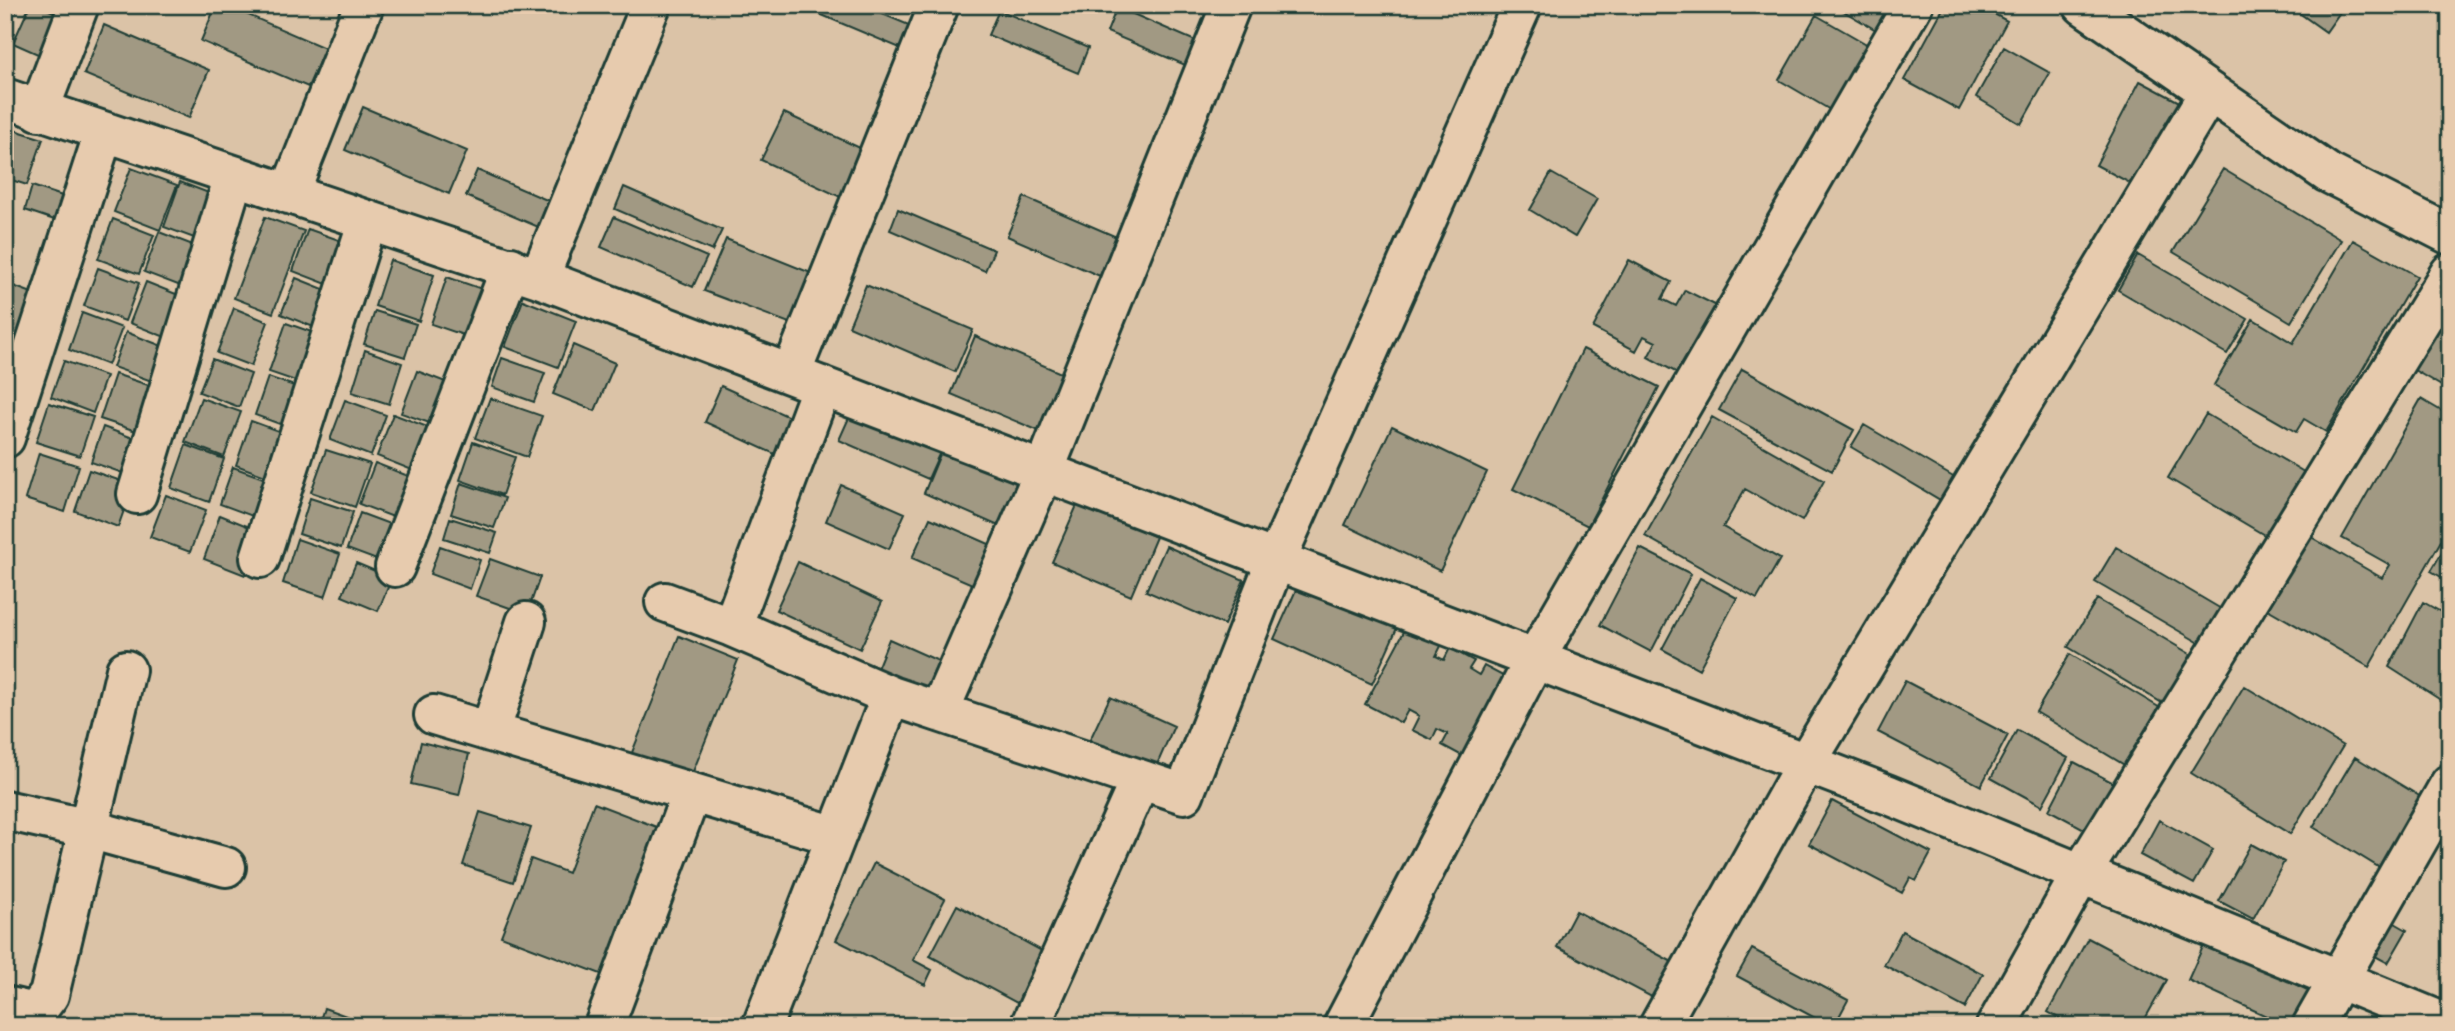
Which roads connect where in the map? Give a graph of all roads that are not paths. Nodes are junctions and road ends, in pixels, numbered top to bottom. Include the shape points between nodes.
1 (79, 5) edge
2 (364, 5) edge
3 (651, 5) edge
4 (939, 5) edge
5 (1231, 5) edge
6 (1521, 5) edge
7 (1913, 5) edge
8 (2083, 5) edge
9 (2209, 92) junction
10 (22, 105) edge
11 (104, 132) junction
12 (234, 176) junction
13 (289, 194) junction
14 (368, 220) junction
15 (2450, 235) edge
16 (525, 272) junction
17 (2450, 273) edge
18 (806, 380) junction
19 (5, 438) edge
20 (1044, 471) junction
21 (137, 494) dead end
22 (260, 558) dead end
23 (1276, 560) junction
24 (395, 567) dead end
25 (665, 602) dead end
26 (526, 622) dead end
27 (732, 627) junction
28 (1535, 659) junction
29 (126, 670) dead end
30 (891, 695) junction
31 (939, 712) junction
32 (434, 715) dead end
33 (490, 732) junction
34 (1806, 763) junction
35 (1140, 780) junction
36 (2450, 784) edge
37 (691, 794) junction
38 (5, 810) edge
39 (89, 829) junction
40 (836, 836) junction
41 (226, 867) dead end
42 (2081, 874) junction
43 (2338, 979) junction
44 (5, 1006) edge
45 (2450, 1025) edge
46 (604, 1026) edge
47 (762, 1026) edge
48 (1030, 1026) edge
49 (1343, 1026) edge
50 (1660, 1026) edge
51 (1996, 1026) edge
52 (2312, 1026) edge

1 - 10 street
2 - 13 street
3 - 16 street
4 - 18 street
5 - 20 street
6 - 23 street
7 - 28 street
8 - 9 street
9 - 15 street via 2328,173
9 - 34 street
10 - 11 street
11 - 12 street
11 - 19 street
12 - 13 street
12 - 21 street
13 - 14 street
14 - 16 street
14 - 22 street
16 - 18 street
16 - 24 street
17 - 42 street
18 - 20 street
18 - 27 street
20 - 23 street
20 - 31 street
23 - 28 street
23 - 35 street via 1184,794
25 - 27 street
26 - 33 street
27 - 30 street
28 - 34 street
28 - 49 street
29 - 39 street
30 - 31 street
30 - 40 street
31 - 35 street
32 - 33 street
33 - 37 street
34 - 42 street
34 - 50 street
35 - 48 street
36 - 43 street
37 - 40 street
37 - 46 street
38 - 39 street
39 - 41 street
39 - 44 street via 49,995 35,1013
40 - 47 street
42 - 43 street
42 - 51 street
43 - 45 street
43 - 52 street

